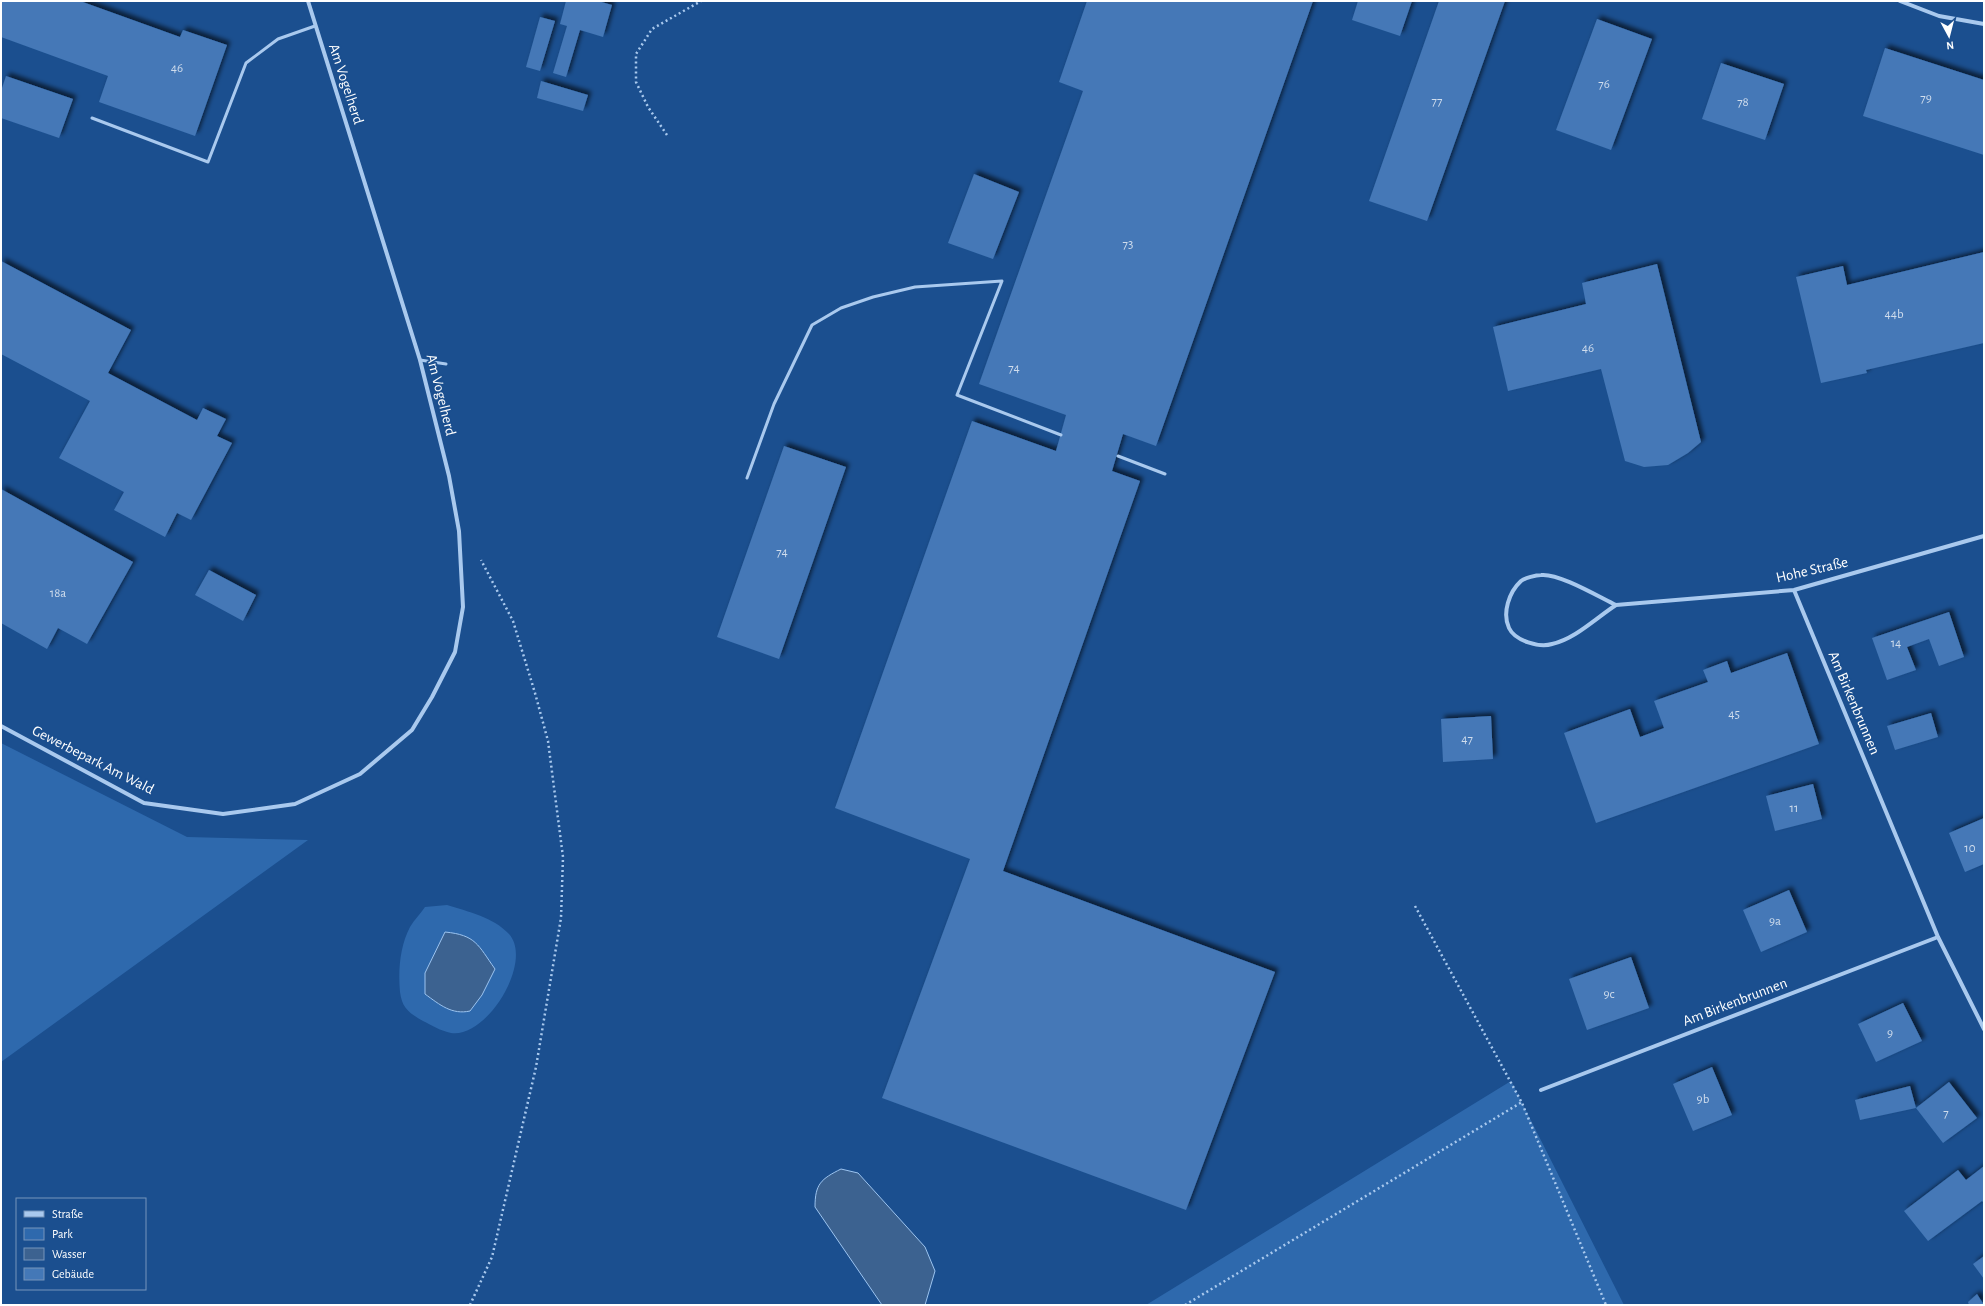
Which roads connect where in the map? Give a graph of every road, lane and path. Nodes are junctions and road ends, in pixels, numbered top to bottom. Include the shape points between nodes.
1 (308, 1) edge
2 (701, 1) edge
3 (1900, 1) edge
4 (1984, 24) edge
5 (315, 26) junction
6 (92, 118) dead end
7 (667, 135) dead end
8 (420, 360) junction
9 (446, 364) dead end
10 (1061, 435) dead end
11 (1118, 456) dead end
12 (1165, 474) dead end
13 (746, 478) dead end
14 (459, 530) junction
15 (1984, 536) edge
16 (1794, 590) junction
17 (1616, 605) junction
18 (1, 726) edge
19 (360, 774) joint
20 (1415, 906) dead end
21 (1938, 937) junction
22 (1984, 1029) edge
23 (1541, 1090) dead end
24 (1522, 1103) junction
25 (470, 1305) edge
26 (1186, 1305) edge
27 (1606, 1305) edge

1 - 5 street, Am Vogelherd
2 - 7 path via 652,29 636,54 636,82 648,107
3 - 4 street via 1939,16
5 - 6 lane via 278,39 246,63 208,162
5 - 8 street, Am Vogelherd
8 - 9 lane
8 - 14 street, Am Vogelherd via 449,476
10 - 13 lane via 957,395 1002,281 915,286 873,296 841,308 812,325 774,404
11 - 12 lane
14 - 19 street, Am Vogelherd via 463,607 455,652 412,730
14 - 25 path via 485,566 513,621 548,741 563,857 561,918 536,1067 492,1257
15 - 16 street, Hohe Straße
16 - 17 street, Hohe Straße
16 - 21 street, Am Birkenbrunnen
17 - 17 street, Hohe Straße via 1560,577 1542,575 1522,580 1510,595 1506,614 1509,629 1522,640 1537,645 1552,645 1574,635
18 - 19 street, Gewerbepark Am Wald via 144,803 223,814 295,804
20 - 24 path
21 - 22 street, Am Birkenbrunnen
21 - 23 street, Am Birkenbrunnen
24 - 26 path
24 - 27 path

